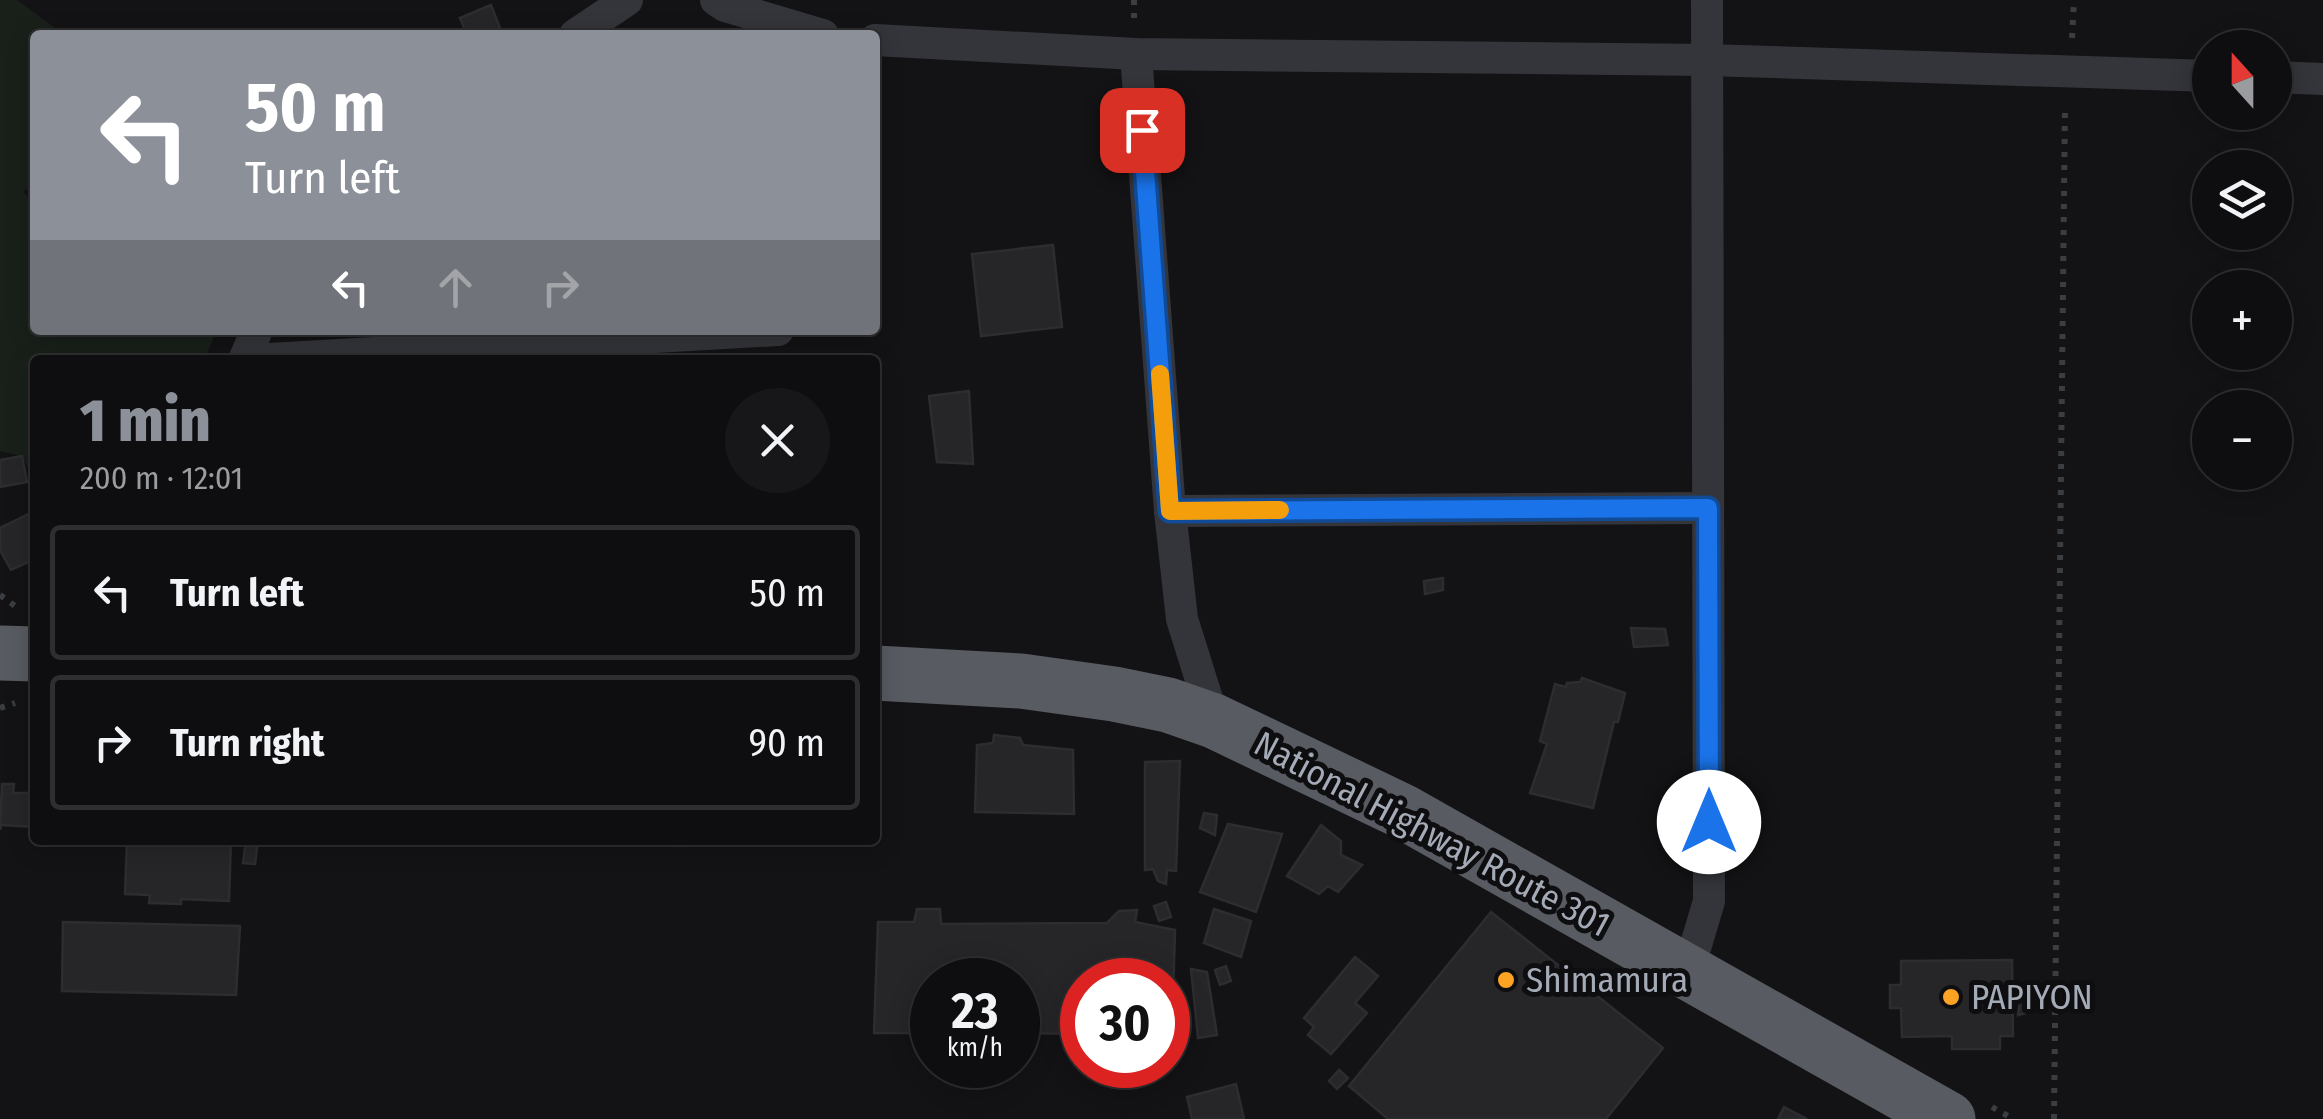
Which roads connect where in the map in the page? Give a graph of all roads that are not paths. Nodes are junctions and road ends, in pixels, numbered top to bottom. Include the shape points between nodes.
1 (626, 0) edge
2 (1707, 0) edge
3 (720, 3) edge
4 (582, 30) edge
5 (807, 30) edge
6 (880, 40) edge
7 (1136, 54) junction
8 (1707, 60) junction
9 (2192, 76) edge
10 (2292, 78) edge
11 (2323, 78) edge
12 (690, 335) edge
13 (336, 355) edge
14 (1708, 508) junction
15 (1170, 511) junction
16 (0, 653) edge
17 (30, 654) edge
18 (880, 673) edge
19 (1214, 721) junction
20 (1688, 972) junction
21 (1948, 1119) edge

1 - 4 street
2 - 8 street
3 - 5 street
6 - 7 street
7 - 8 street
7 - 15 street
8 - 9 street
8 - 14 street
10 - 11 street
12 - 13 street
14 - 15 street
14 - 20 street via 1709,901
15 - 19 street via 1182,619
16 - 17 highway
18 - 19 highway, National Highway Route 301 via 1114,694
19 - 20 highway, National Highway Route 301 via 1402,811
20 - 21 highway, National Highway Route 301

